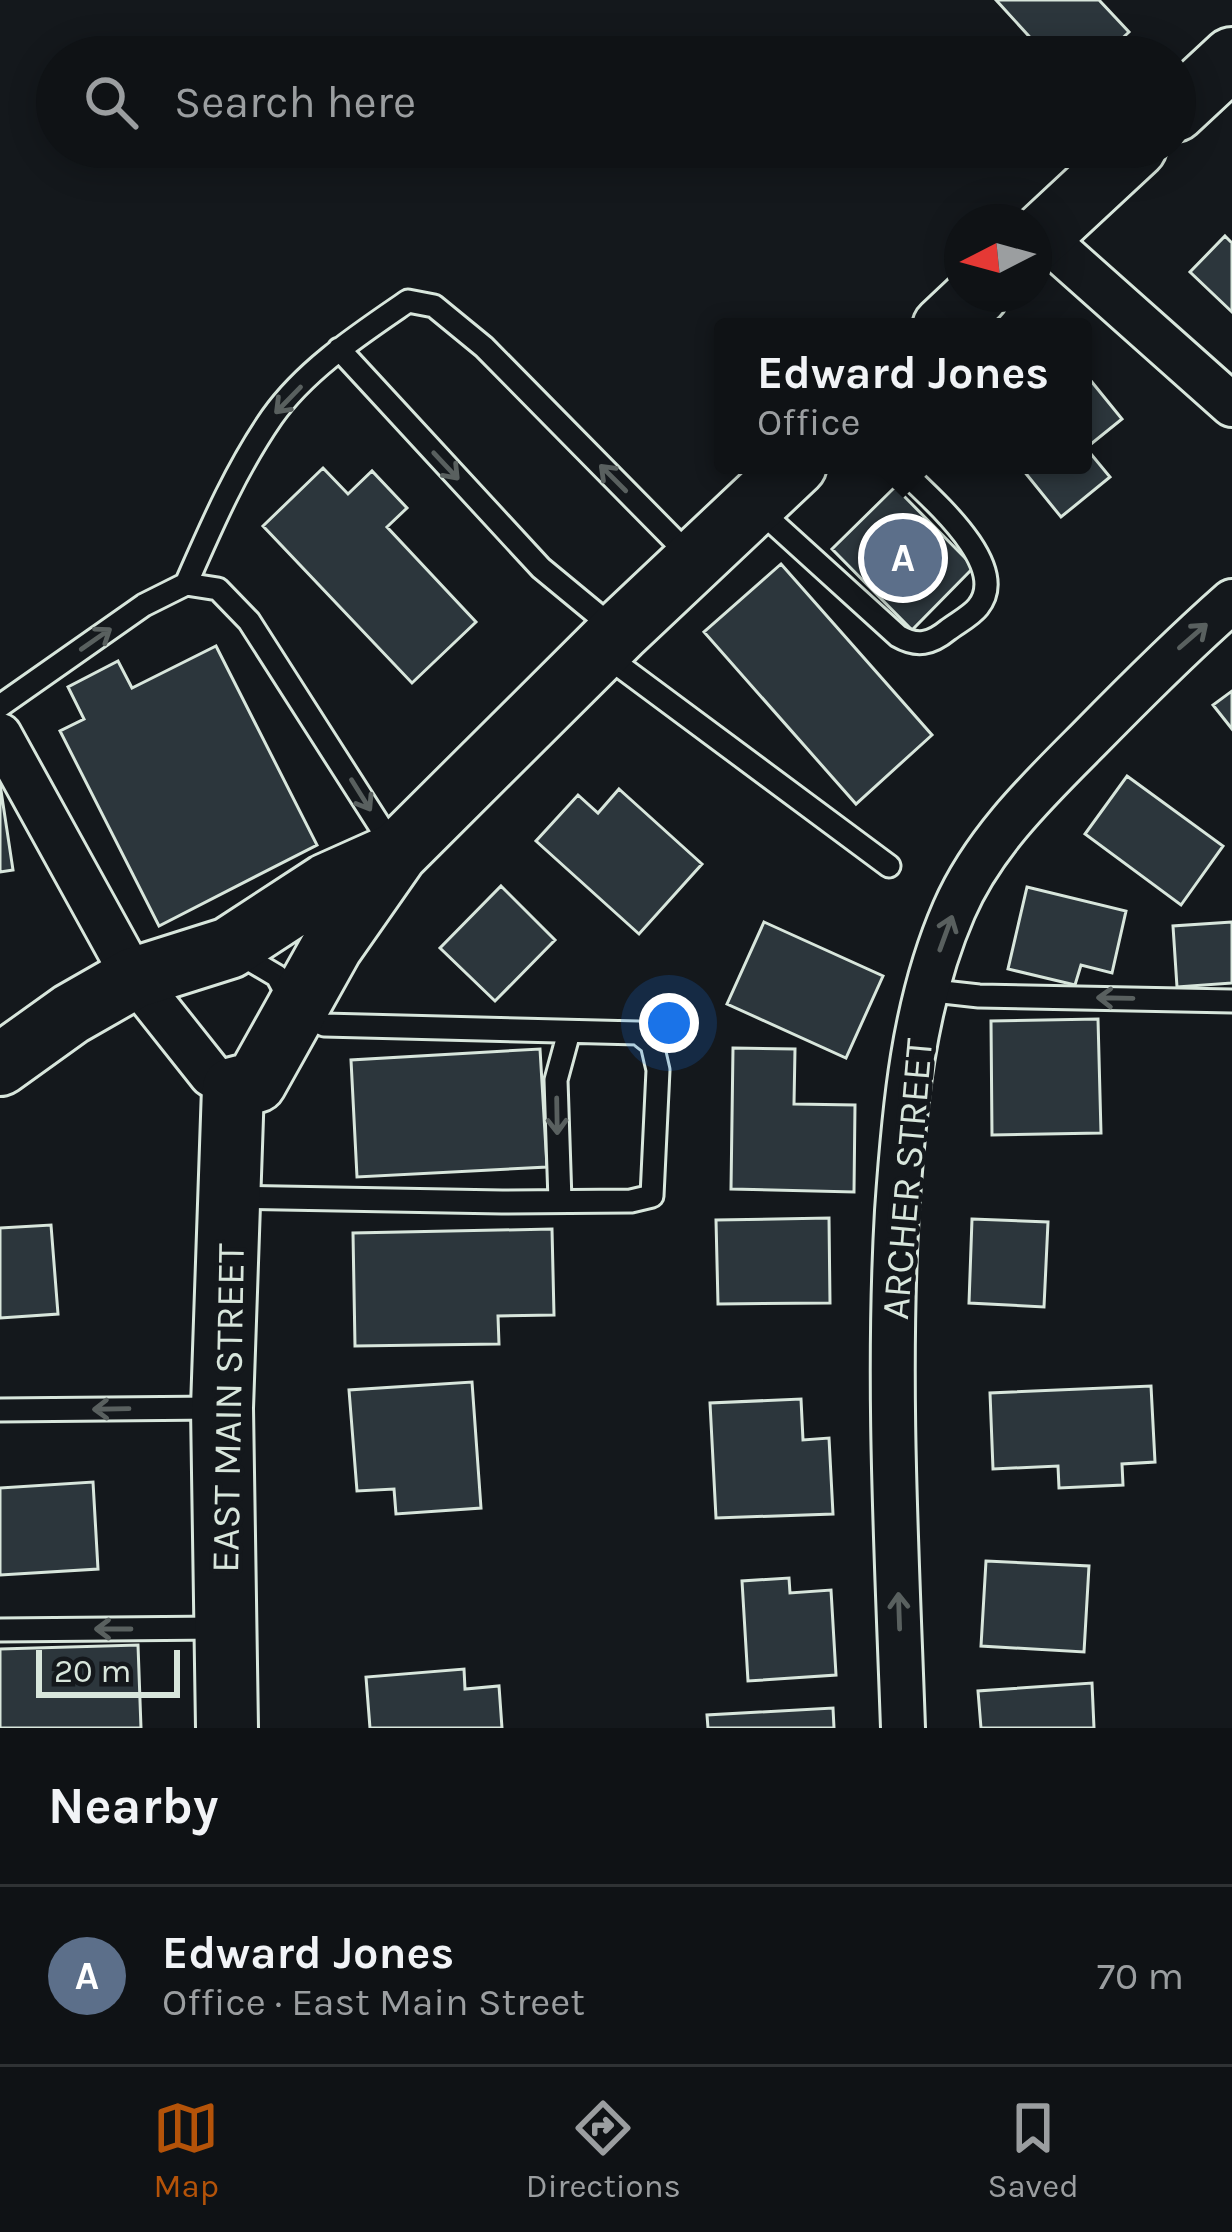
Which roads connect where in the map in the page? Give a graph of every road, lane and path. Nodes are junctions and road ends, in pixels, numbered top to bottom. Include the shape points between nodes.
1 (1232, 58) edge
2 (1196, 91) edge
3 (1113, 168) edge
4 (1052, 225) edge
5 (1052, 250) edge
6 (339, 349) junction
7 (1232, 405) edge
8 (786, 474) edge
9 (906, 474) edge
10 (753, 505) junction
11 (695, 562) junction
12 (186, 584) junction
13 (1232, 602) edge
14 (609, 641) junction
15 (0, 706) edge
16 (0, 735) edge
17 (397, 853) junction
18 (889, 866) dead end
19 (229, 948) junction
20 (134, 978) junction
21 (926, 990) junction
22 (1232, 1000) edge
23 (297, 1013) junction
24 (569, 1032) junction
25 (0, 1065) edge
26 (233, 1088) junction
27 (231, 1197) junction
28 (560, 1201) junction
29 (222, 1408) junction
30 (0, 1410) edge
31 (226, 1628) junction
32 (0, 1630) edge
33 (227, 1728) edge
34 (902, 1728) edge

1 - 2 main road
3 - 4 main road
5 - 7 street
11 -> 6 lane via 434,306 408,301
6 -> 12 lane via 274,413 224,496
6 -> 14 lane
8 - 10 main road
9 - 10 lane via 974,546 986,581 978,608 937,639 911,644
10 - 11 main road
11 - 14 main road
15 -> 12 lane
12 -> 17 lane via 218,589 249,621
21 -> 13 street, ARCHER STREET via 955,906 1015,814
14 - 17 main road
14 - 18 lane
16 - 20 street
17 - 19 main road via 327,884
17 - 23 main road
19 - 20 main road
19 - 23 lane via 277,976
20 - 25 main road
20 - 26 street via 211,1076
22 -> 21 lane
34 -> 21 street, ARCHER STREET via 895,1252 902,1136
23 - 24 lane via 324,1025
23 - 26 main road via 256,1082
24 -> 28 lane via 556,1080
24 - 28 lane via 638,1033 652,1044 657,1161 652,1196
26 - 27 main road, EAST MAIN STREET
27 - 28 lane
27 - 29 main road, EAST MAIN STREET
29 -> 30 lane
29 - 31 main road, EAST MAIN STREET
31 -> 32 lane
31 - 33 main road, EAST MAIN STREET

